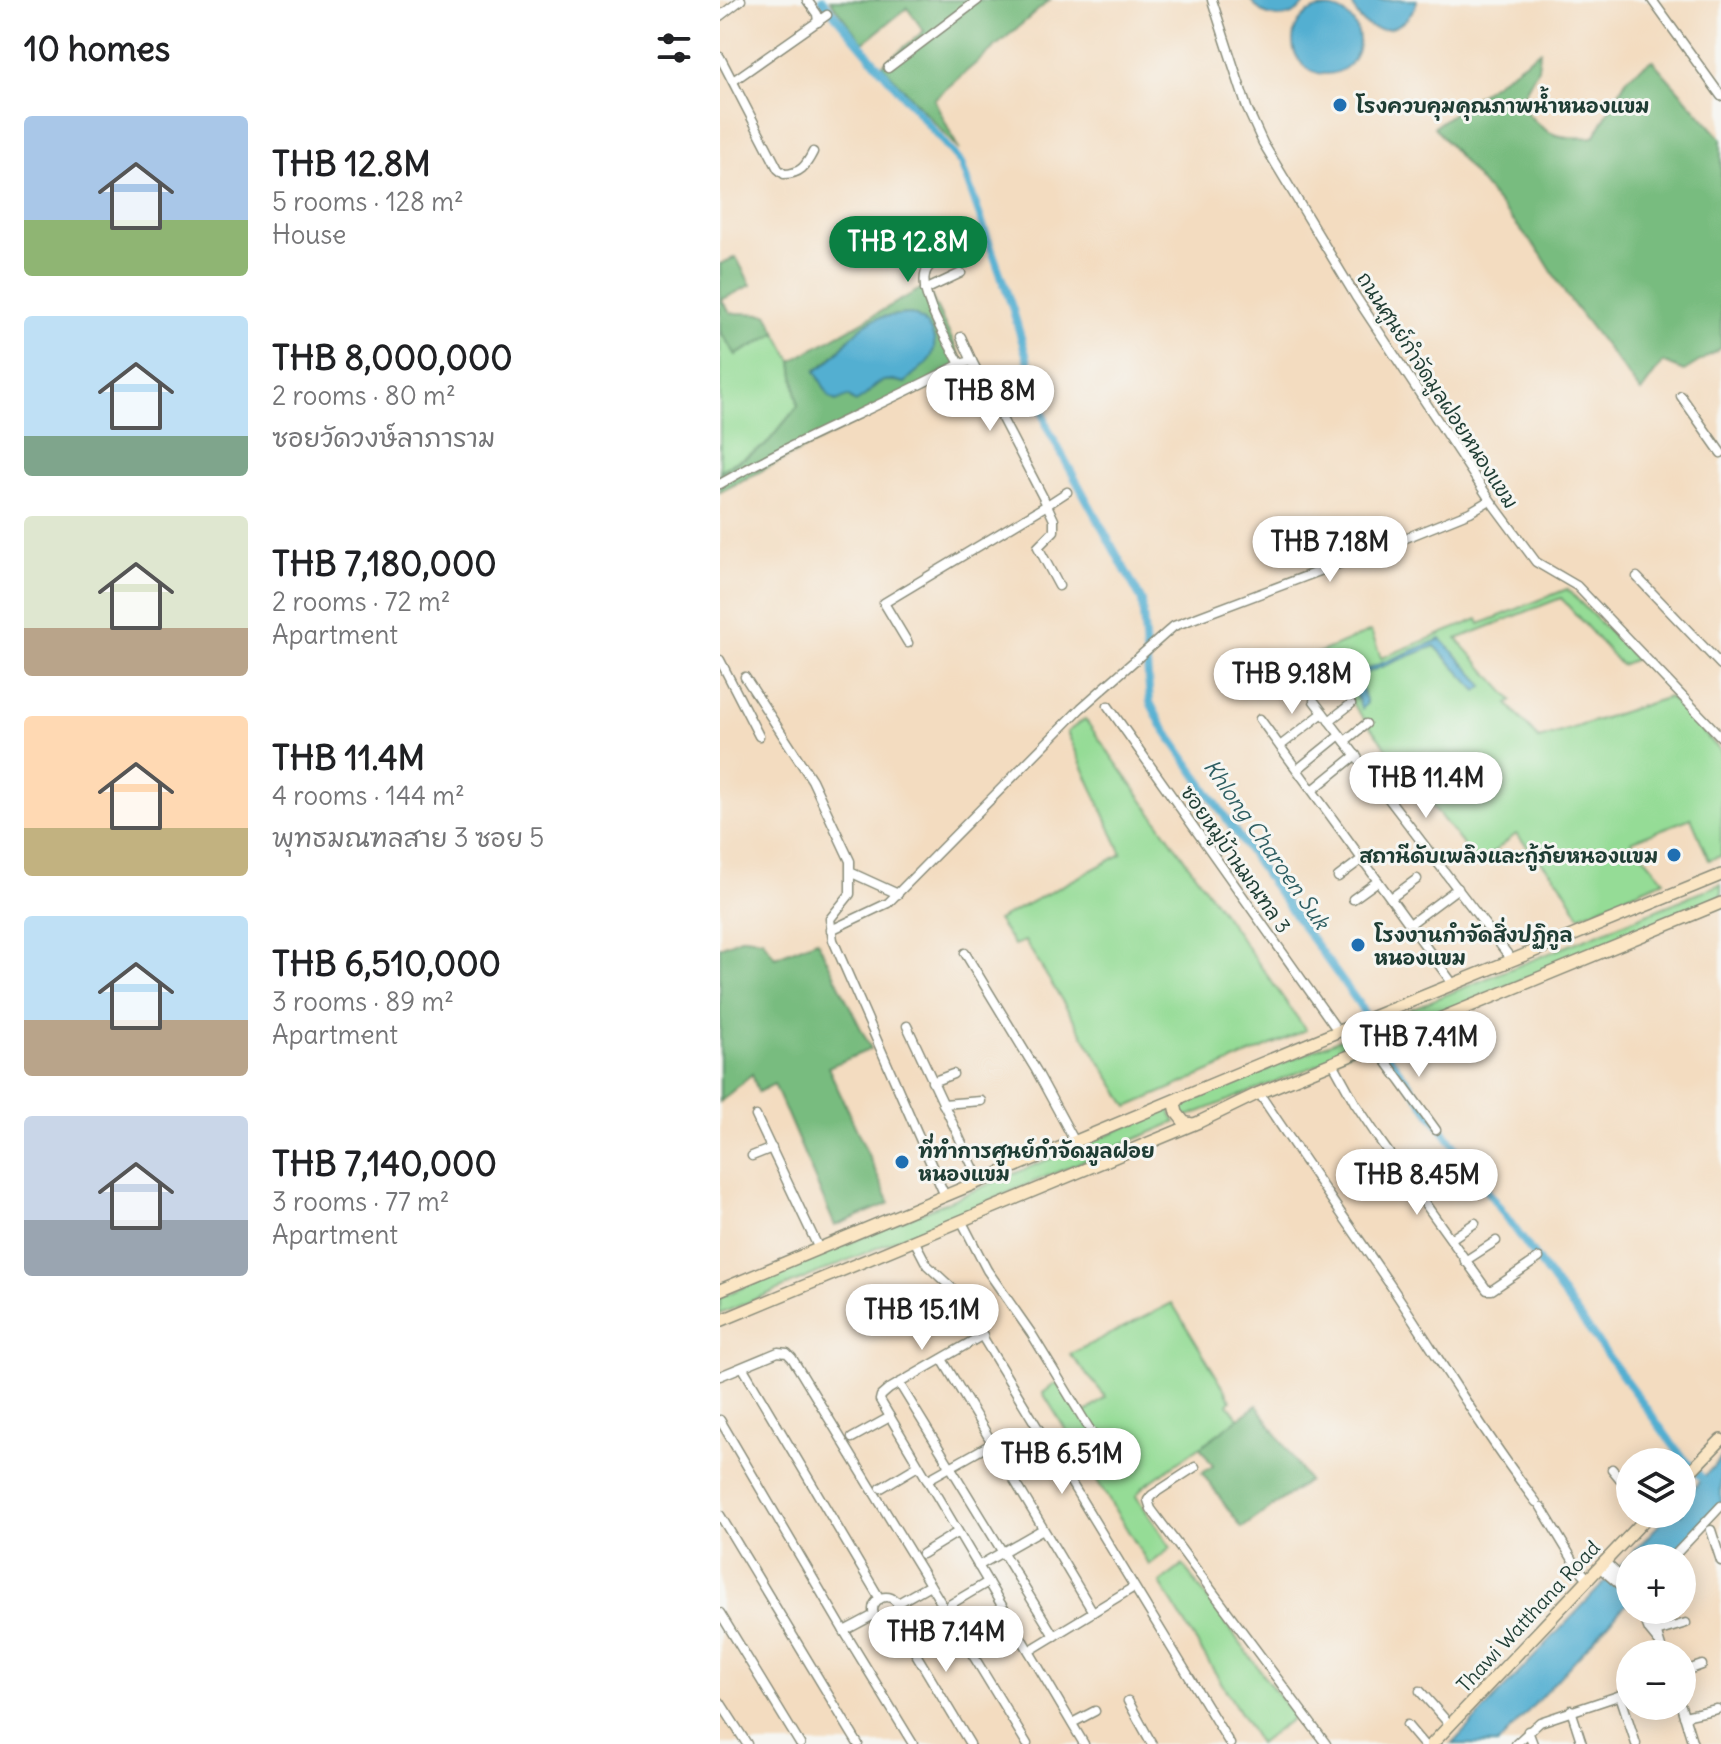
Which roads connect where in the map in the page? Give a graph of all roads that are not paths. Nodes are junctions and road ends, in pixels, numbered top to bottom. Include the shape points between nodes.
1 (741, 0) edge
2 (807, 0) edge
3 (978, 0) edge
4 (1212, 0) edge
5 (1652, 0) edge
6 (827, 15) dead end
7 (720, 16) edge
8 (818, 22) junction
9 (720, 58) edge
10 (888, 68) dead end
11 (733, 81) junction
12 (1721, 96) edge
13 (813, 152) dead end
14 (982, 239) dead end
15 (961, 273) dead end
16 (925, 290) junction
17 (961, 337) dead end
18 (972, 361) junction
19 (960, 364) junction
20 (1681, 396) dead end
21 (1721, 453) edge
22 (720, 484) edge
23 (1067, 492) dead end
24 (1490, 500) junction
25 (1047, 505) junction
26 (1637, 577) dead end
27 (1059, 586) dead end
28 (908, 643) dead end
29 (720, 660) edge
30 (1721, 665) edge
31 (745, 677) dead end
32 (1314, 701) dead end
33 (1351, 704) dead end
34 (1108, 706) dead end
35 (1323, 713) junction
36 (1260, 719) dead end
37 (1329, 721) junction
38 (1366, 724) dead end
39 (759, 736) dead end
40 (1721, 737) edge
41 (1342, 738) junction
42 (1280, 746) junction
43 (1356, 755) junction
44 (1298, 769) junction
45 (1314, 789) junction
46 (1362, 859) junction
47 (852, 873) junction
48 (1721, 875) edge
49 (1338, 877) dead end
50 (1417, 879) dead end
51 (1378, 881) junction
52 (1458, 888) junction
53 (898, 894) junction
54 (1391, 898) junction
55 (1353, 899) dead end
56 (1721, 903) edge
57 (1410, 924) junction
58 (831, 930) junction
59 (965, 953) dead end
60 (1512, 960) junction
61 (1453, 984) junction
62 (907, 1026) dead end
63 (1338, 1031) junction
64 (1380, 1045) junction
65 (1333, 1063) junction
66 (953, 1074) dead end
67 (932, 1082) junction
68 (1259, 1093) junction
69 (1181, 1097) junction
70 (981, 1101) dead end
71 (943, 1104) junction
72 (756, 1116) dead end
73 (1193, 1124) junction
74 (1436, 1130) dead end
75 (1075, 1142) junction
76 (772, 1148) junction
77 (752, 1156) dead end
78 (1453, 1179) dead end
79 (980, 1182) junction
80 (1419, 1194) junction
81 (945, 1196) junction
82 (961, 1220) junction
83 (1475, 1223) dead end
84 (1451, 1239) junction
85 (914, 1240) junction
86 (1496, 1241) dead end
87 (819, 1249) junction
88 (1536, 1260) dead end
89 (1465, 1261) junction
90 (720, 1290) edge
91 (720, 1321) edge
92 (983, 1335) junction
93 (942, 1359) junction
94 (743, 1368) junction
95 (720, 1376) edge
96 (899, 1383) junction
97 (890, 1417) junction
98 (720, 1420) edge
99 (852, 1438) dead end
100 (1721, 1440) edge
101 (993, 1443) junction
102 (1098, 1443) dead end
103 (918, 1466) junction
104 (1696, 1466) edge
105 (949, 1467) junction
106 (1195, 1467) dead end
107 (1612, 1469) dead end
108 (1616, 1474) edge
109 (927, 1480) junction
110 (881, 1488) dead end
111 (1721, 1506) edge
112 (720, 1515) edge
113 (1636, 1528) edge
114 (1043, 1529) junction
115 (1711, 1530) dead end
116 (958, 1532) junction
117 (1685, 1544) edge
118 (1002, 1553) junction
119 (922, 1554) dead end
120 (1721, 1561) edge
121 (1602, 1564) junction
122 (978, 1566) junction
123 (1616, 1577) edge
124 (1588, 1579) junction
125 (988, 1582) junction
126 (930, 1585) junction
127 (1134, 1587) junction
128 (880, 1599) junction
129 (898, 1603) junction
130 (951, 1604) dead end
131 (1093, 1612) junction
132 (720, 1613) edge
133 (874, 1615) junction
134 (895, 1619) junction
135 (1649, 1624) edge
136 (1653, 1624) edge
137 (1684, 1624) edge
138 (1016, 1630) junction
139 (844, 1631) junction
140 (1054, 1636) junction
141 (1656, 1636) junction
142 (1658, 1640) edge
143 (981, 1651) dead end
144 (1029, 1651) junction
145 (1702, 1665) dead end
146 (1696, 1667) edge
147 (1420, 1691) dead end
148 (1616, 1696) edge
149 (1128, 1701) dead end
150 (721, 1705) edge
151 (1717, 1709) dead end
152 (1571, 1710) junction
153 (1095, 1711) dead end
154 (1696, 1713) edge
155 (1628, 1720) edge
156 (1685, 1720) edge
157 (1072, 1723) junction
158 (1407, 1725) dead end
159 (1450, 1725) junction
160 (1528, 1731) junction
161 (747, 1744) edge
162 (800, 1744) edge
163 (858, 1744) edge
164 (913, 1744) edge
165 (970, 1744) edge
166 (1027, 1744) edge
167 (1084, 1744) edge
168 (1152, 1744) edge
169 (1230, 1744) edge
170 (1326, 1744) edge
171 (1423, 1744) edge
172 (1432, 1744) edge
173 (1516, 1744) edge
174 (1533, 1744) edge
175 (1582, 1744) edge
176 (1636, 1744) edge
177 (1693, 1744) edge

1 - 7 street
2 - 8 street
3 - 10 street
4 - 24 street, ถนนศูนย์กำจัดมูลฝอยหนองแขม via 1263,143 1356,297
5 - 12 street
6 - 8 street
8 - 11 street
9 - 11 street
11 - 13 street via 781,172 797,172
14 - 16 street via 927,268
15 - 16 street
16 - 19 street
17 - 18 street
18 - 19 street
18 - 25 street
19 - 22 street
20 - 21 street
23 - 25 street
24 - 40 street, ถนนศูนย์กำจัดมูลฝอยหนองแขม via 1536,562 1577,586
24 - 53 street via 1386,546 1174,626 1081,708
25 - 27 street via 1054,531 1038,547
25 - 28 street via 884,603
26 - 30 street
29 - 39 street
31 - 47 street via 812,780
32 - 35 street
33 - 37 street
34 - 63 street, ซอยหมู่บ้านมณฑล 3
35 - 37 street
35 - 42 street
36 - 42 street
37 - 41 street
38 - 41 street
41 - 43 street
41 - 44 street
42 - 44 street
43 - 45 street
43 - 52 street
44 - 45 street
45 - 46 street
46 - 49 street
46 - 51 street
47 - 53 street
47 - 58 street via 850,894 830,919
48 - 60 main road
50 - 54 street
51 - 54 street
51 - 55 street
52 - 57 street
52 - 60 street
53 - 58 street via 875,911
54 - 57 street
56 - 64 main road
57 - 61 street
58 - 81 street
59 - 75 street
60 - 61 main road
61 - 63 main road
62 - 67 street
63 - 69 main road
64 - 65 main road
64 - 74 street
65 - 68 main road
65 - 80 street
66 - 67 street
67 - 71 street
68 - 73 main road
68 - 124 street
69 - 73 main road via 1175,1104 1177,1113
69 - 75 main road
70 - 71 street
71 - 79 street
72 - 76 street
73 - 82 main road
75 - 79 main road
76 - 77 street
76 - 87 street
78 - 80 street
79 - 81 main road
80 - 84 street
81 - 87 main road
82 - 85 main road
82 - 102 street via 977,1255
83 - 84 street
84 - 89 street
85 - 91 main road
85 - 92 street via 927,1265 954,1290
86 - 89 street
87 - 90 main road
88 - 89 street via 1490,1291
92 - 93 street
92 - 127 street
93 - 96 street
93 - 101 street
94 - 95 street
94 - 126 street via 778,1352 792,1358
94 - 128 street
96 - 97 street via 881,1396
96 - 105 street
97 - 99 street
97 - 103 street
98 - 139 street
100 - 104 main road
101 - 105 street
101 - 114 street
103 - 109 street
103 - 110 street
105 - 109 street
105 - 118 street
106 - 170 street via 1152,1495 1151,1509
107 - 108 street
109 - 116 street
111 - 117 street
112 - 163 street
113 - 121 main road, Thawi Watthana Road
114 - 118 street
114 - 131 street
115 - 120 street
116 - 119 street
116 - 122 street
118 - 122 street
118 - 140 street
121 - 123 street
121 - 124 main road, Thawi Watthana Road
122 - 125 street
124 - 159 main road, Thawi Watthana Road
125 - 130 street
125 - 138 street
126 - 129 street
126 - 166 street
127 - 131 street
127 - 169 street
128 - 129 street
128 - 133 street
129 - 134 street
131 - 140 street
132 - 162 street
133 - 134 street via 881,1622
133 - 139 street
134 - 165 street
135 - 141 street
136 - 141 street
137 - 141 street
138 - 143 street
138 - 144 street
139 - 164 street
140 - 144 street
141 - 142 street
144 - 157 street
145 - 146 street
147 - 159 street
148 - 152 street
149 - 168 street
150 - 161 street
151 - 154 street
152 - 160 street
152 - 175 street
153 - 157 street
155 - 176 street
156 - 177 street
157 - 167 street
158 - 171 street
159 - 172 main road, Thawi Watthana Road
160 - 173 street
160 - 174 street

